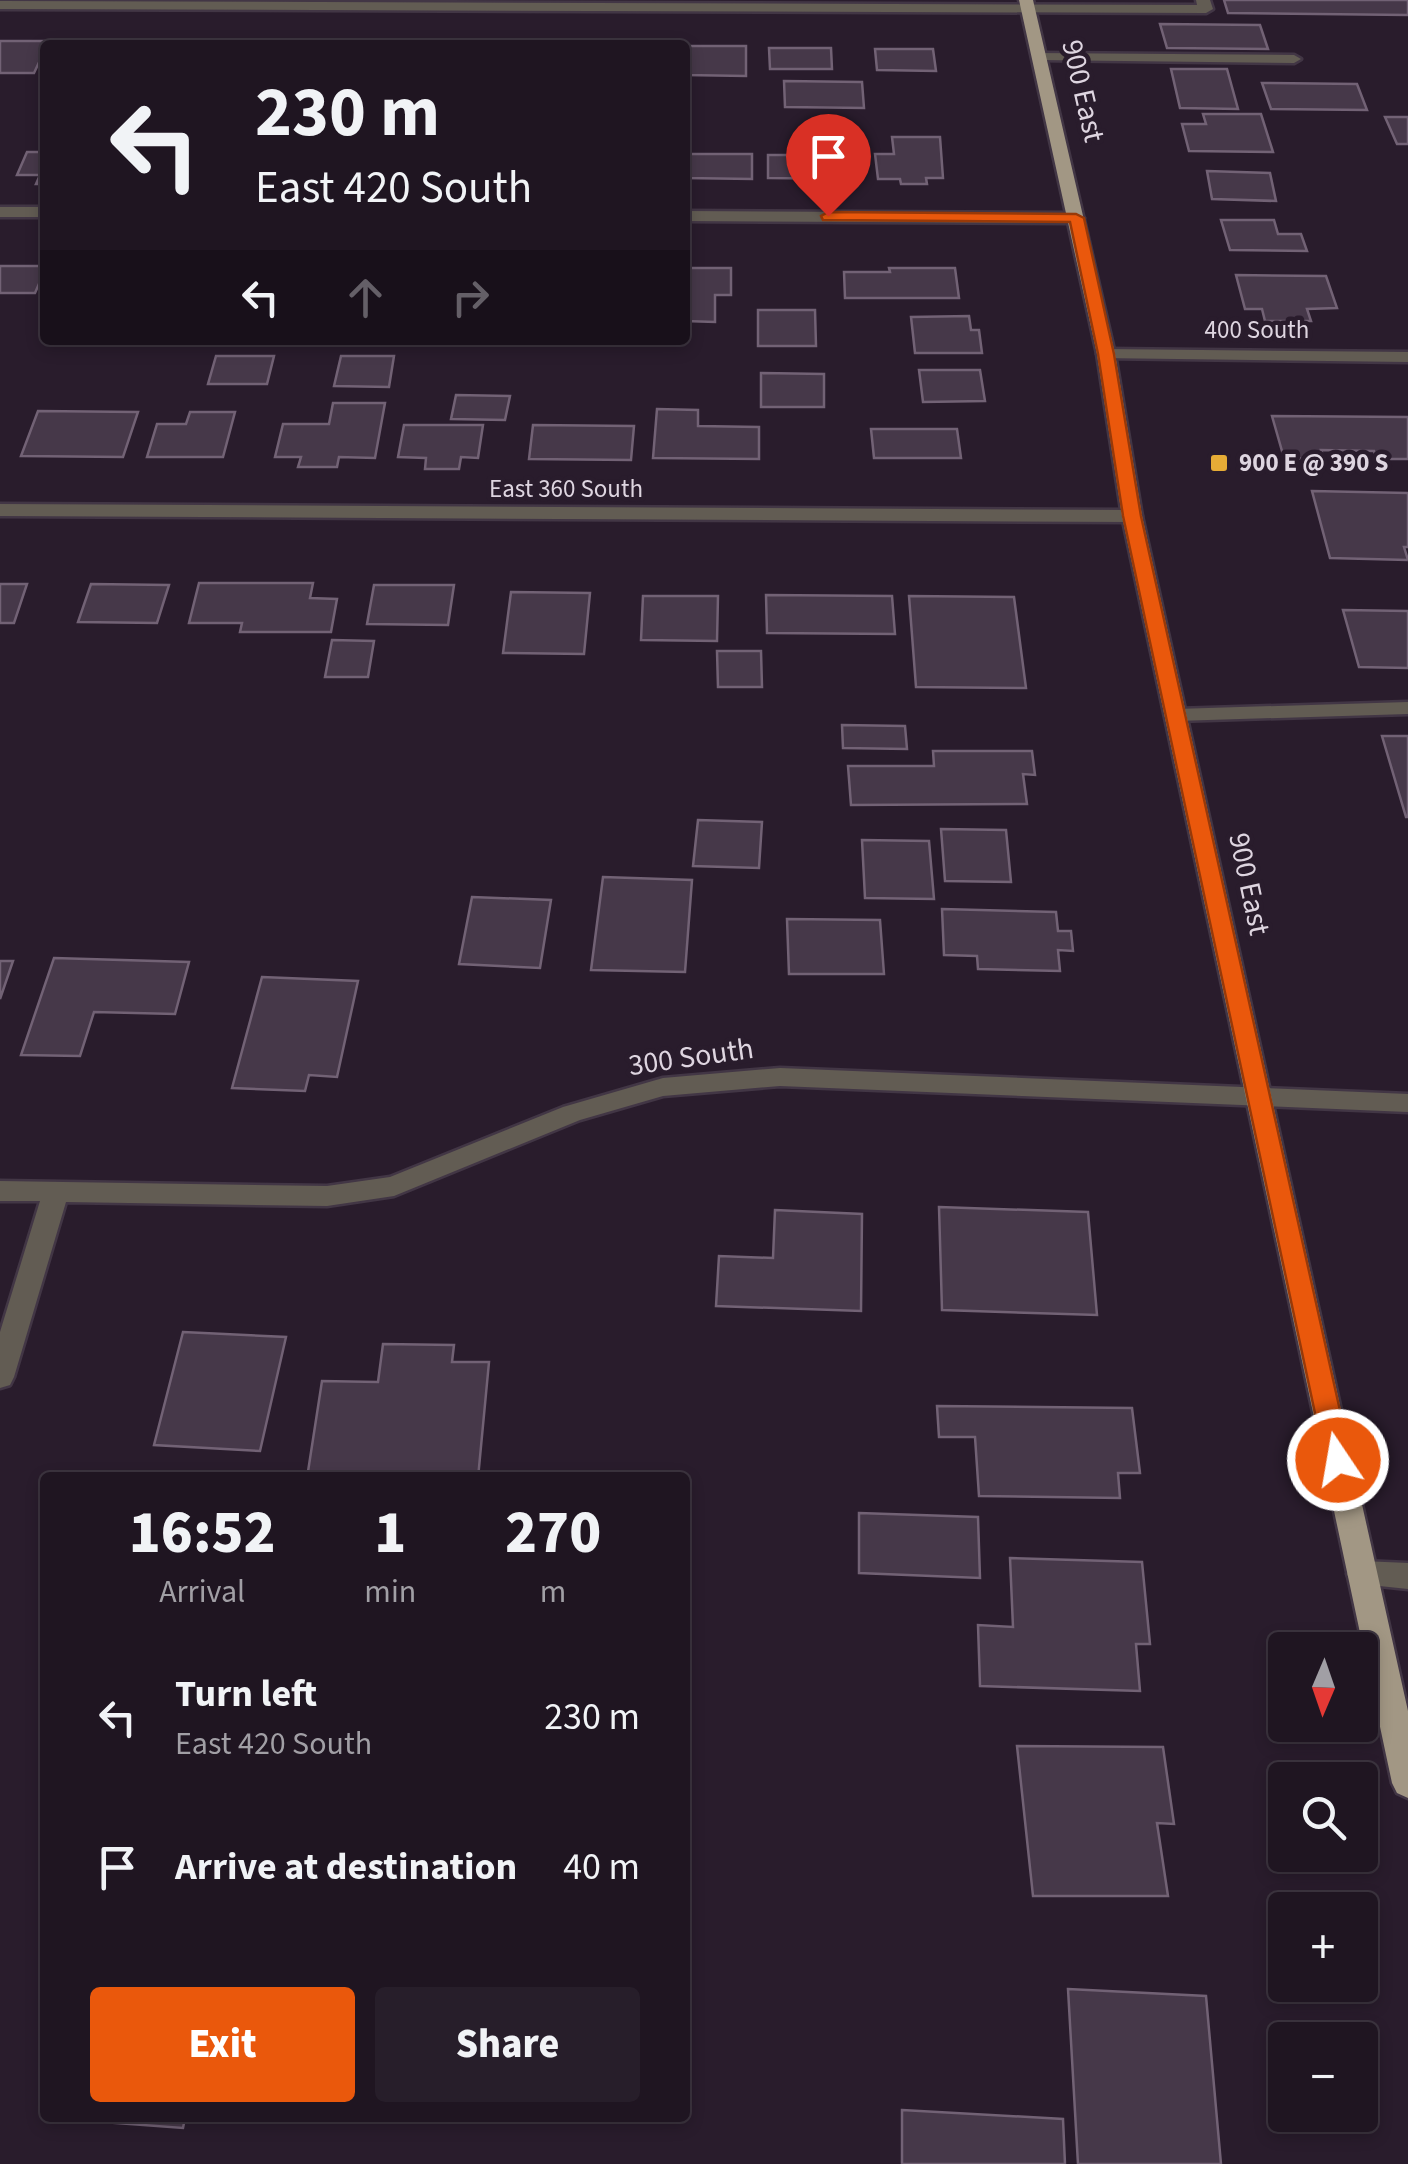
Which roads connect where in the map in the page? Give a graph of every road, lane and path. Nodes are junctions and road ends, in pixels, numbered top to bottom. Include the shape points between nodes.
1 (1203, 0) edge
2 (1027, 4) edge
3 (0, 5) edge
4 (1039, 56) junction
5 (1294, 59) dead end
6 (0, 212) edge
7 (40, 212) edge
8 (690, 216) edge
9 (1076, 218) junction
10 (1106, 354) junction
11 (1408, 357) edge
12 (0, 510) edge
13 (1132, 516) junction
14 (1408, 708) edge
15 (1176, 715) junction
16 (1260, 1099) junction
17 (1408, 1103) edge
18 (0, 1191) edge
19 (56, 1193) junction
20 (0, 1377) edge
21 (1362, 1574) junction
22 (1408, 1576) edge
23 (1408, 1783) edge

1 - 2 street via 1206,9
2 - 3 street
2 - 4 main road, 900 East
4 - 5 street
4 - 9 main road, 900 East
6 - 7 street
8 - 9 street
9 - 10 main road, 900 East
10 - 11 street, 400 South
10 - 13 main road, 900 East
12 - 13 street, East 360 South
13 - 15 main road, 900 East
14 - 15 street
15 - 16 main road, 900 East
16 - 17 street, 300 South
16 - 19 street, 300 South via 780,1077 663,1087 572,1113 394,1186 327,1196
16 - 21 main road, 900 East
18 - 19 street, 300 South
19 - 20 street
21 - 22 street
21 - 23 main road, 900 East

